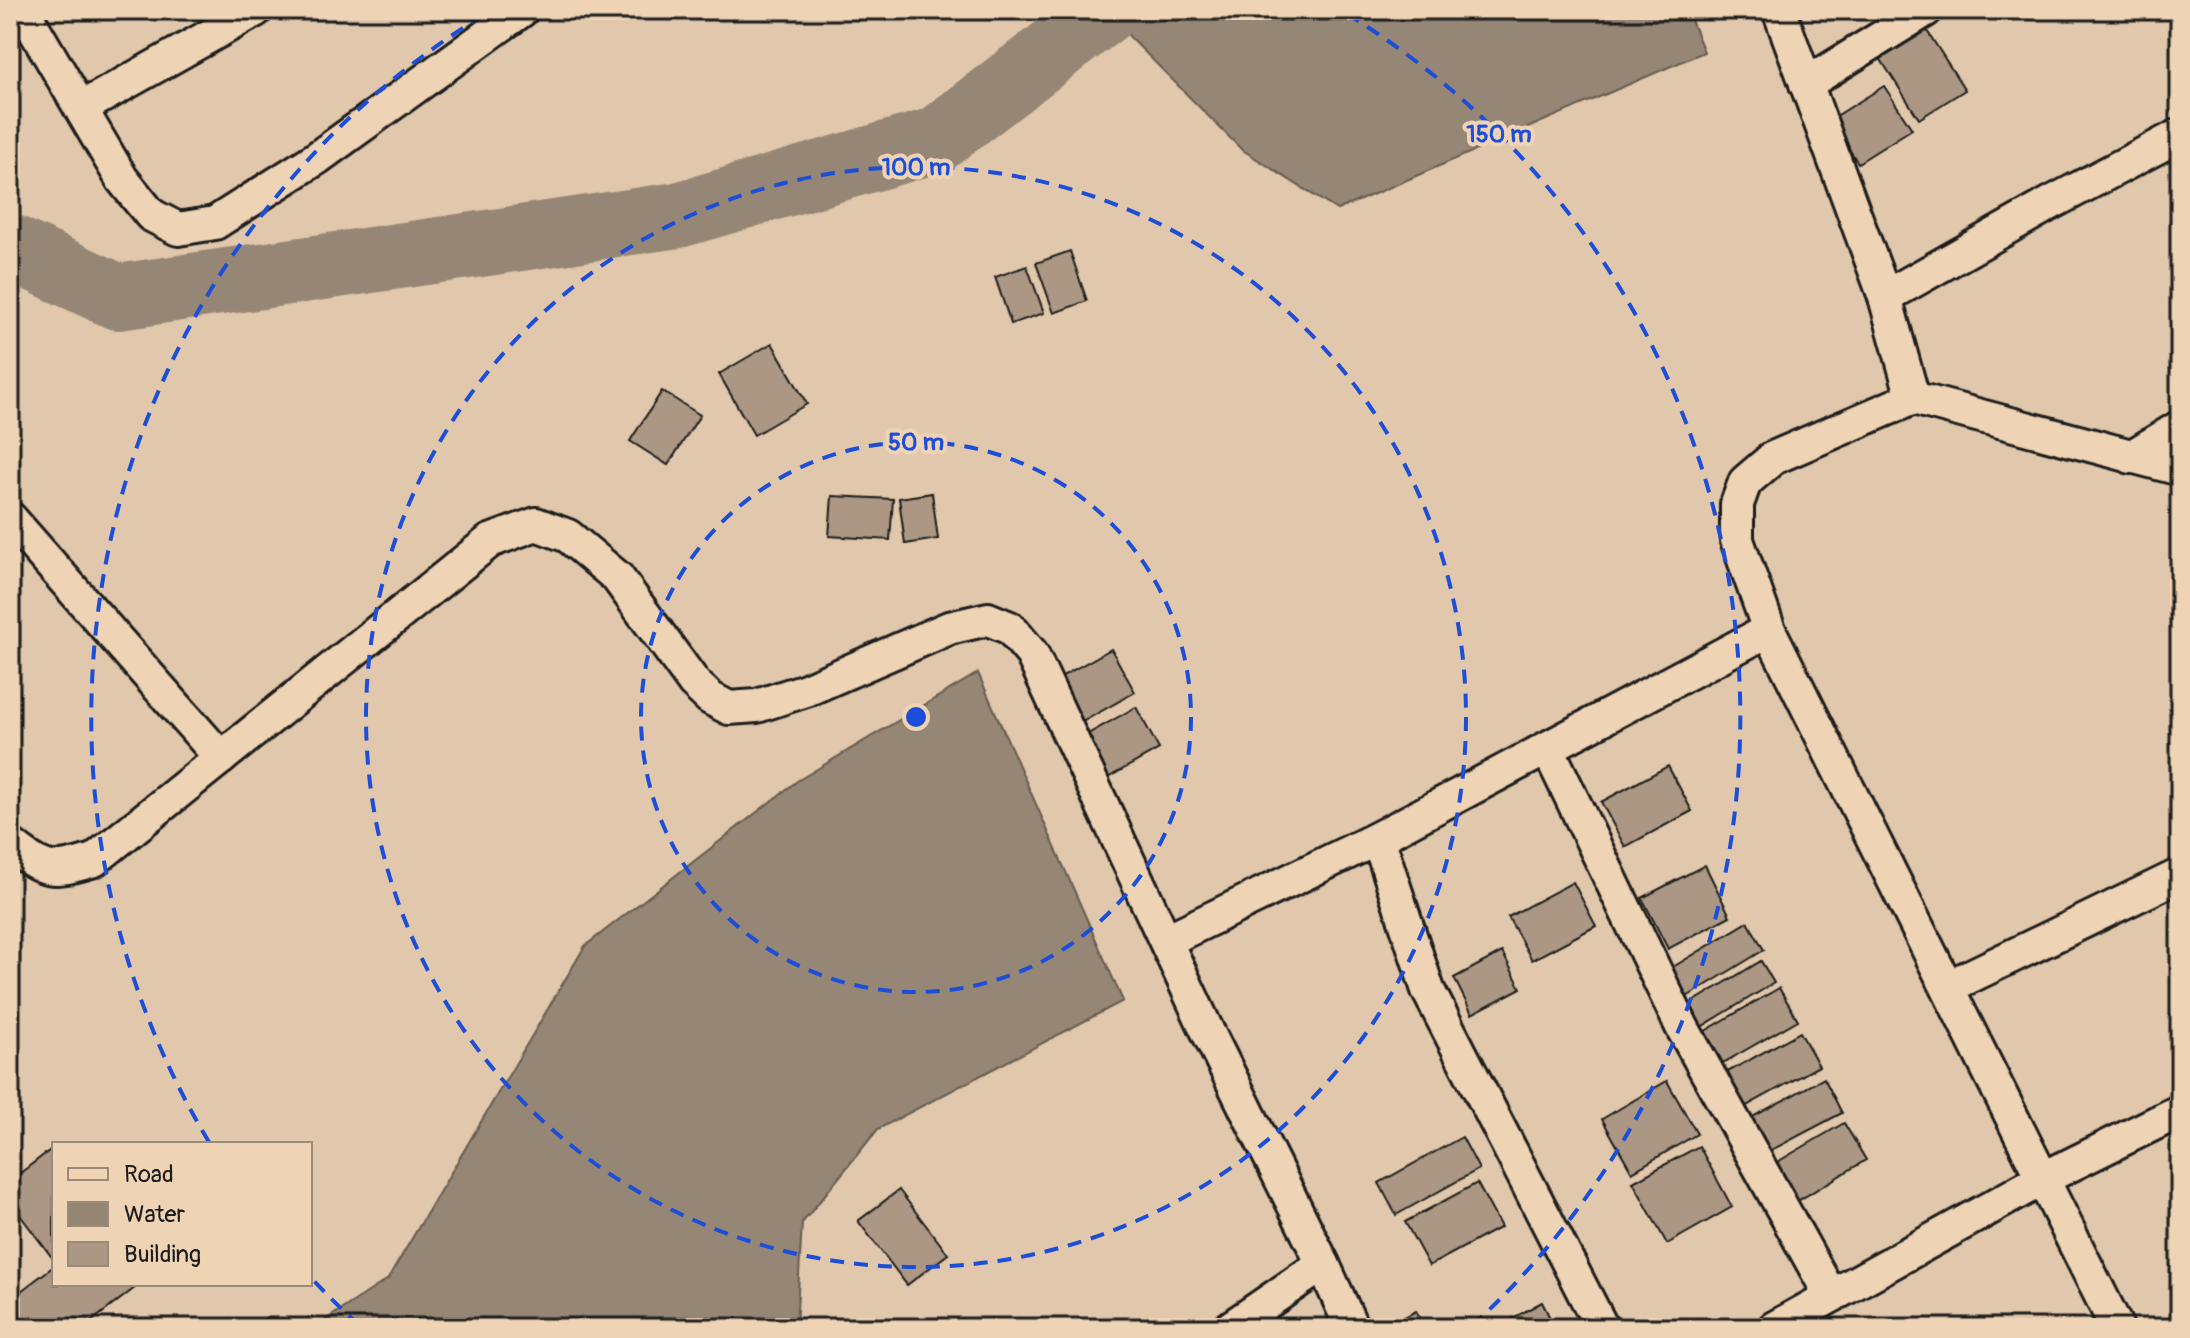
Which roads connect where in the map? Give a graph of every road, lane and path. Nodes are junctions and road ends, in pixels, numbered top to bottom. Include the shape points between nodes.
1 (23, 10) edge
2 (256, 10) edge
3 (522, 10) edge
4 (1779, 10) edge
5 (1926, 10) edge
6 (1806, 84) junction
7 (81, 108) junction
8 (2180, 135) edge
9 (1885, 297) junction
10 (1913, 398) junction
11 (2180, 427) edge
12 (2131, 457) junction
13 (2180, 469) edge
14 (10, 518) edge
15 (1769, 630) junction
16 (1548, 749) junction
17 (221, 758) junction
18 (1378, 838) junction
19 (10, 844) edge
20 (2180, 875) edge
21 (1167, 940) junction
22 (1948, 987) junction
23 (2180, 1111) edge
24 (2044, 1178) junction
25 (1323, 1264) junction
26 (1831, 1296) junction
27 (1230, 1328) edge
28 (1352, 1328) edge
29 (1602, 1328) edge
30 (1774, 1328) edge
31 (2117, 1328) edge

1 - 7 street
2 - 7 street
3 - 7 street via 317,158 215,223 178,229 151,215 122,179
4 - 6 street
5 - 6 street
6 - 9 street
8 - 9 street
9 - 10 street
10 - 12 street
10 - 15 street via 1773,458 1745,482 1737,504 1737,540
11 - 12 street
12 - 13 street
14 - 17 street
15 - 16 street
15 - 22 street
16 - 18 street
16 - 26 street via 1682,1027
17 - 19 street via 94,860 61,870 34,863
17 - 21 street via 490,541 536,524 568,536 617,577 694,683 729,708 757,706 806,690 949,628 988,619 1010,628 1032,654
18 - 21 street
18 - 29 street via 1428,990
20 - 22 street
21 - 25 street
22 - 24 street
23 - 24 street
24 - 26 street
24 - 31 street
25 - 27 street
25 - 28 street
26 - 30 street

